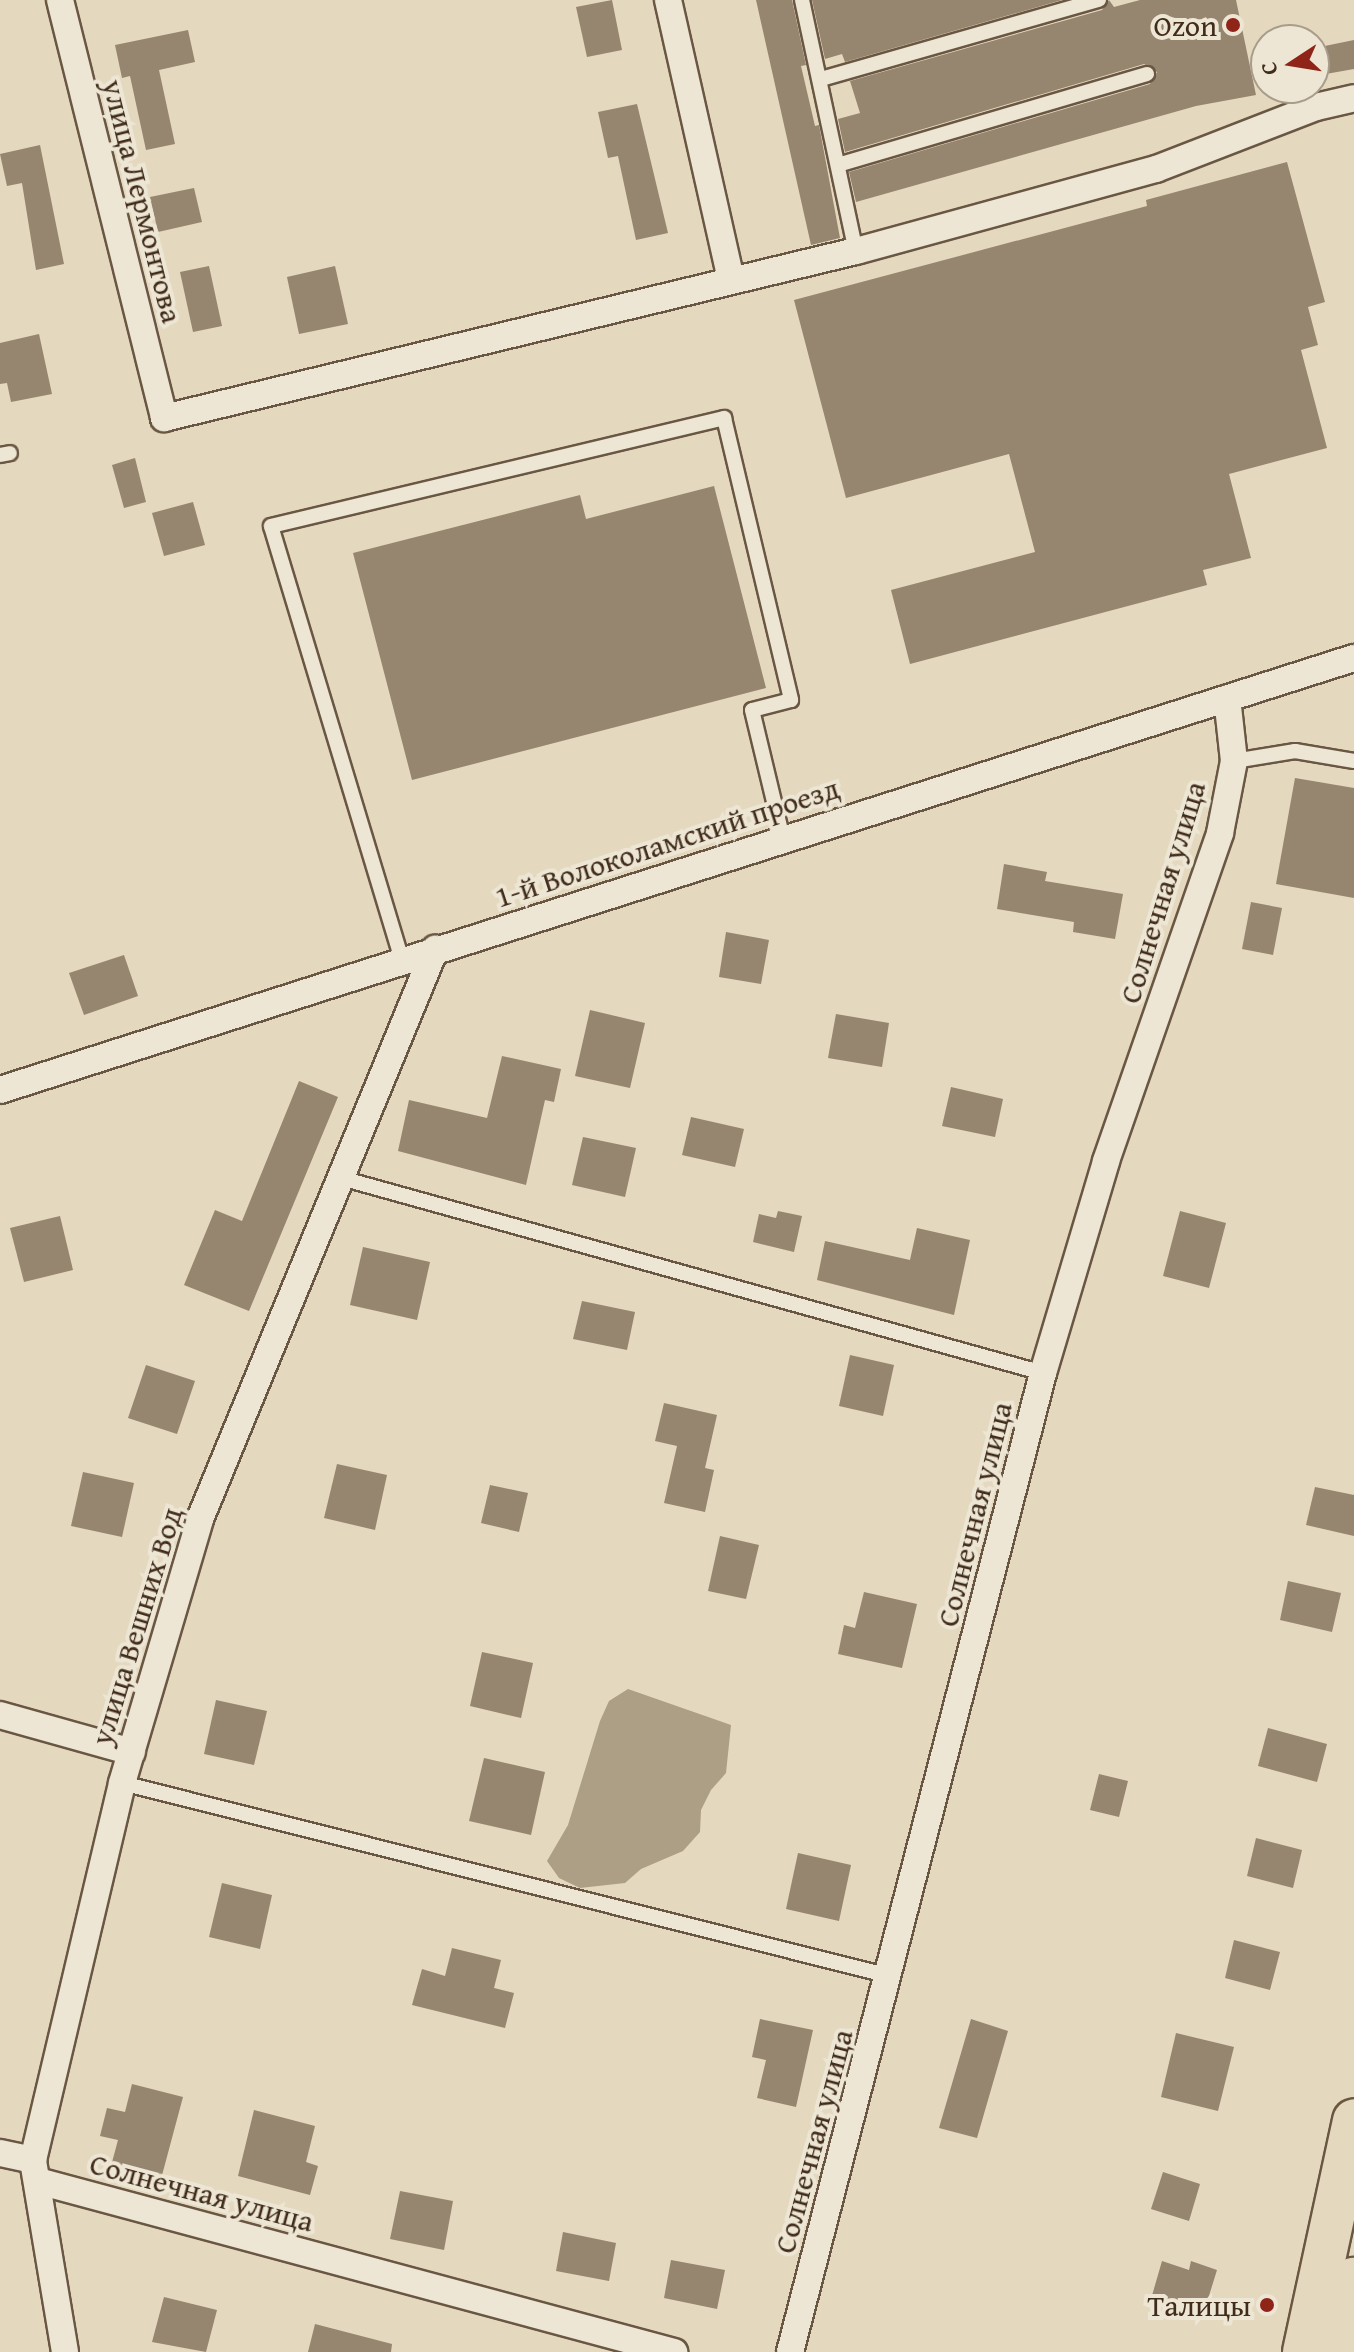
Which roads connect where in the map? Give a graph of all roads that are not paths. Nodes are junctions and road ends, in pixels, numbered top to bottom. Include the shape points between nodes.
1 (60, 0) edge
2 (668, 0) edge
3 (802, 0) edge
4 (1099, 0) edge
5 (1147, 74) dead end
6 (821, 79) junction
7 (1354, 98) edge
8 (841, 164) junction
9 (856, 251) junction
10 (731, 279) junction
11 (1354, 658) edge
12 (1227, 698) junction
13 (1234, 761) junction
14 (1354, 761) edge
15 (783, 839) junction
16 (435, 949) junction
17 (402, 960) junction
18 (0, 1090) edge
19 (341, 1178) junction
20 (1043, 1373) junction
21 (0, 1715) edge
22 (132, 1752) junction
23 (122, 1783) junction
24 (890, 1976) junction
25 (1354, 2120) edge
26 (0, 2153) edge
27 (35, 2170) junction
28 (1354, 2279) edge
29 (65, 2352) edge
30 (674, 2352) edge
31 (790, 2352) edge
32 (1304, 2352) edge
33 (1338, 2352) edge

1 - 10 street, улица Лермонтова via 164,418
2 - 10 street
3 - 6 lane
4 - 6 lane
5 - 8 lane
6 - 8 lane
7 - 9 street via 1316,107 1156,169
8 - 9 lane
9 - 10 street
11 - 12 street, 1-й Волоколамский проезд
12 - 13 street, Солнечная улица
12 - 15 street, 1-й Волоколамский проезд
13 - 14 lane via 1295,751
13 - 20 street, Солнечная улица via 1220,833 1106,1161
15 - 16 street, 1-й Волоколамский проезд
15 - 17 lane via 752,710 791,700 724,418 271,526
16 - 17 street, 1-й Волоколамский проезд
16 - 19 street, улица Вешних Вод
17 - 18 street, 1-й Волоколамский проезд
19 - 20 lane
19 - 22 street, улица Вешних Вод via 200,1519
20 - 24 street, Солнечная улица
21 - 22 street
22 - 23 street, улица Вешних Вод
23 - 24 lane
23 - 27 street, улица Вешних Вод
24 - 31 street, Солнечная улица
25 - 32 main road
26 - 27 street, Солнечная улица
27 - 29 street, улица Вешних Вод
27 - 30 street, Солнечная улица
28 - 33 main road

